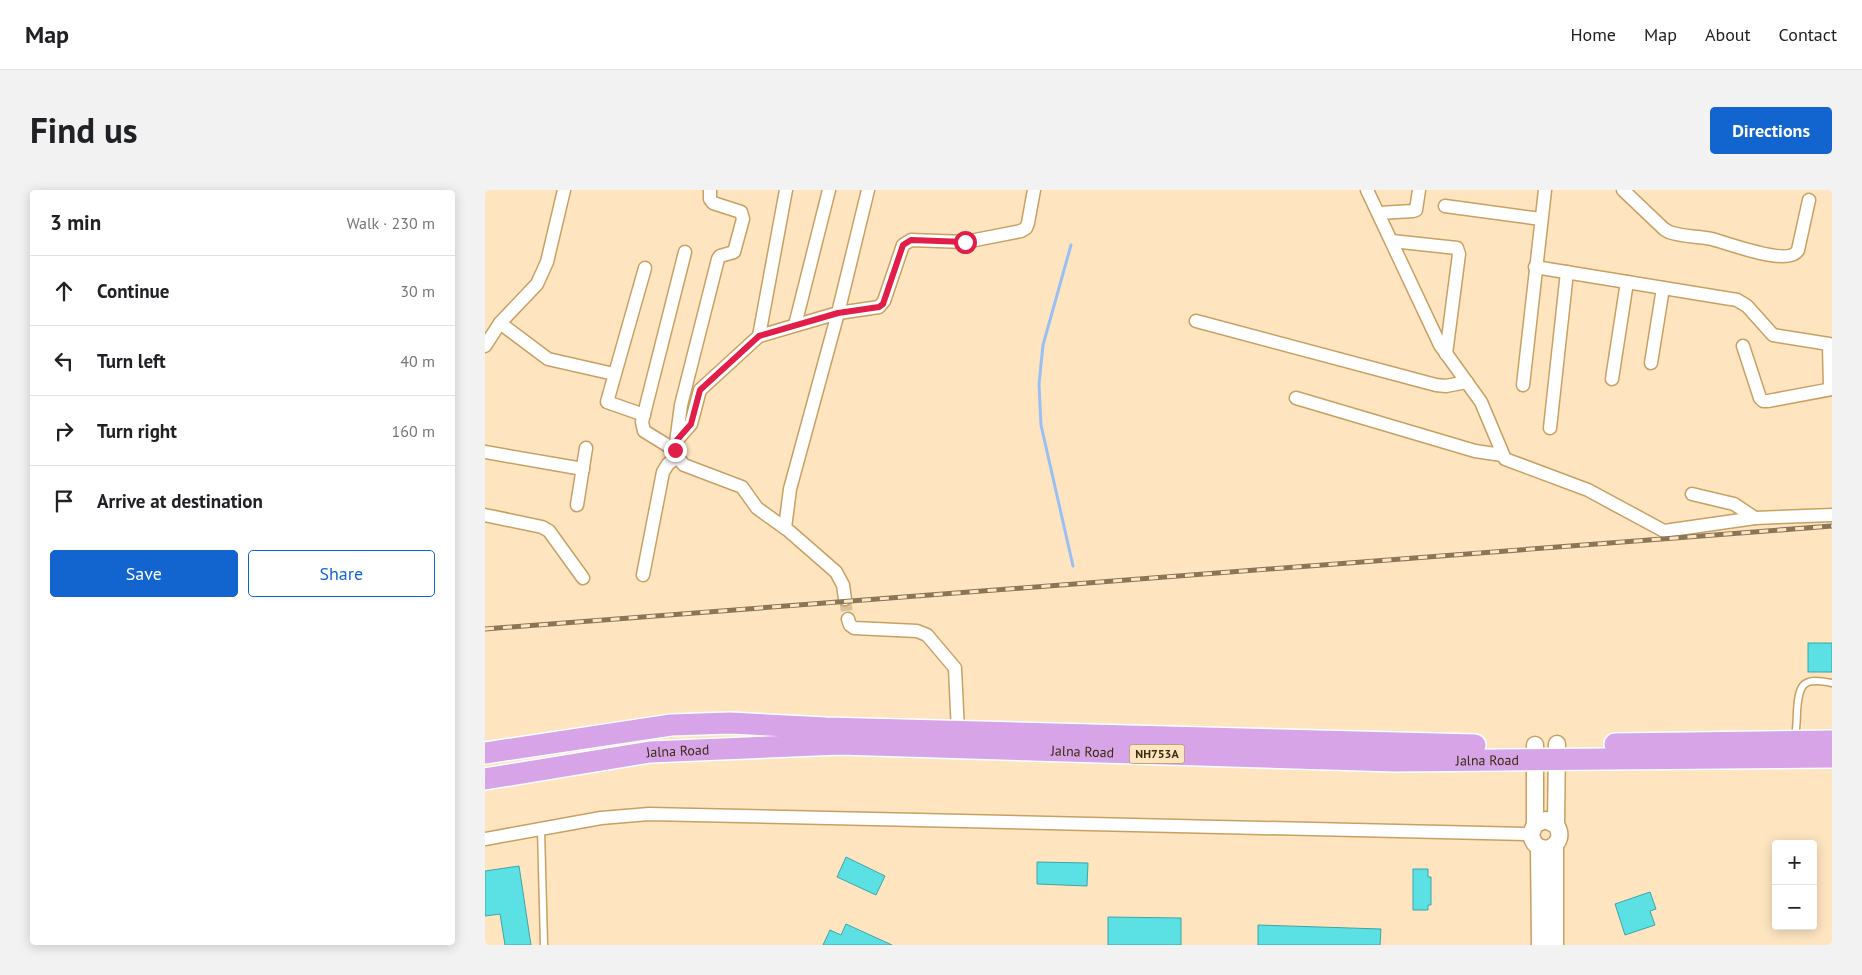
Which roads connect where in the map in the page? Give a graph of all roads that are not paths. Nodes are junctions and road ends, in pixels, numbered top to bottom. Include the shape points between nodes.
1 (564, 190) edge
2 (710, 190) edge
3 (786, 190) edge
4 (829, 190) edge
5 (868, 190) edge
6 (1034, 190) edge
7 (1367, 190) edge
8 (1419, 190) edge
9 (1545, 190) edge
10 (1623, 190) edge
11 (1809, 200) dead end
12 (1445, 206) dead end
13 (1379, 213) junction
14 (1541, 219) junction
15 (1392, 241) junction
16 (685, 252) dead end
17 (1535, 267) junction
18 (645, 268) dead end
19 (1567, 272) junction
20 (1627, 282) junction
21 (1663, 288) junction
22 (838, 313) junction
23 (1196, 321) dead end
24 (500, 324) junction
25 (795, 325) junction
26 (759, 336) junction
27 (485, 346) edge
28 (1743, 346) dead end
29 (1447, 354) junction
30 (1651, 363) dead end
31 (614, 374) junction
32 (1612, 379) dead end
33 (1467, 382) junction
34 (1523, 385) dead end
35 (1831, 389) edge
36 (1296, 398) dead end
37 (643, 415) junction
38 (1550, 428) dead end
39 (586, 448) dead end
40 (676, 449) junction
41 (485, 452) edge
42 (1502, 455) junction
43 (583, 469) junction
44 (1692, 494) dead end
45 (577, 505) dead end
46 (485, 515) edge
47 (1832, 516) edge
48 (1755, 518) junction
49 (785, 528) junction
50 (643, 576) dead end
51 (583, 578) dead end
52 (845, 599) tunnel mouth
53 (847, 619) dead end
54 (1832, 682) edge
55 (958, 732) junction
56 (1832, 741) edge
57 (1795, 742) junction
58 (1535, 752) junction
59 (1557, 752) junction
60 (485, 753) edge
61 (1832, 757) edge
62 (485, 779) edge
63 (541, 829) junction
64 (1540, 838) junction
65 (485, 839) edge
66 (544, 945) edge
67 (1540, 945) edge
68 (1555, 945) edge

1 - 24 street via 547,262 537,284
2 - 40 street via 713,202 741,212 743,219 734,252 718,259 681,405
3 - 26 street
4 - 25 street
5 - 22 street
6 - 22 street via 1028,222 1021,231 965,242 906,242 883,304
7 - 13 street
8 - 13 street via 1416,210
9 - 14 street
10 - 11 street via 1669,232 1762,254 1791,256 1798,250
12 - 14 street
13 - 15 street
14 - 17 street
15 - 29 street
15 - 29 street via 1457,248 1459,254
16 - 37 street
17 - 19 street
17 - 34 street
18 - 31 street
19 - 20 street
19 - 38 street
20 - 21 street
20 - 32 street
21 - 30 street
21 - 35 street via 1737,300 1747,306 1773,335 1829,344
22 - 25 street
22 - 49 street via 790,489
23 - 33 street via 1436,385
24 - 27 street
24 - 31 street via 547,359
25 - 26 street
26 - 40 street via 700,390 691,424
28 - 35 street via 1763,401
29 - 33 street
31 - 37 street via 607,402
33 - 42 street via 1484,409
36 - 42 street via 1480,452
37 - 40 street via 644,431
39 - 43 street
40 - 49 street via 684,465 742,487 757,508
40 - 50 street via 663,472
41 - 43 street
42 - 48 street via 1510,462 1588,490 1668,532
43 - 45 street
44 - 48 street via 1734,504
46 - 51 street via 549,531
47 - 48 street
49 - 52 street via 836,572 843,584
53 - 55 street via 854,628 917,631 927,635 955,668
54 - 57 lane via 1811,681 1798,692
55 - 58 highway, Jalna Road / NH753A via 1447,745
55 - 60 highway, Jalna Road / NH753A via 729,723 671,724
56 - 57 highway, Jalna Road / NH753A
57 - 59 highway, Jalna Road / NH753A
58 - 59 highway, Jalna Road / NH753A
58 - 62 highway, Jalna Road / NH753A via 1396,761 840,744 649,752
58 - 64 street
59 - 61 highway, Jalna Road / NH753A
59 - 64 street via 1556,825 1560,835
63 - 64 street via 601,818 649,814
63 - 65 street
63 - 66 lane
64 - 67 street
64 - 68 street

